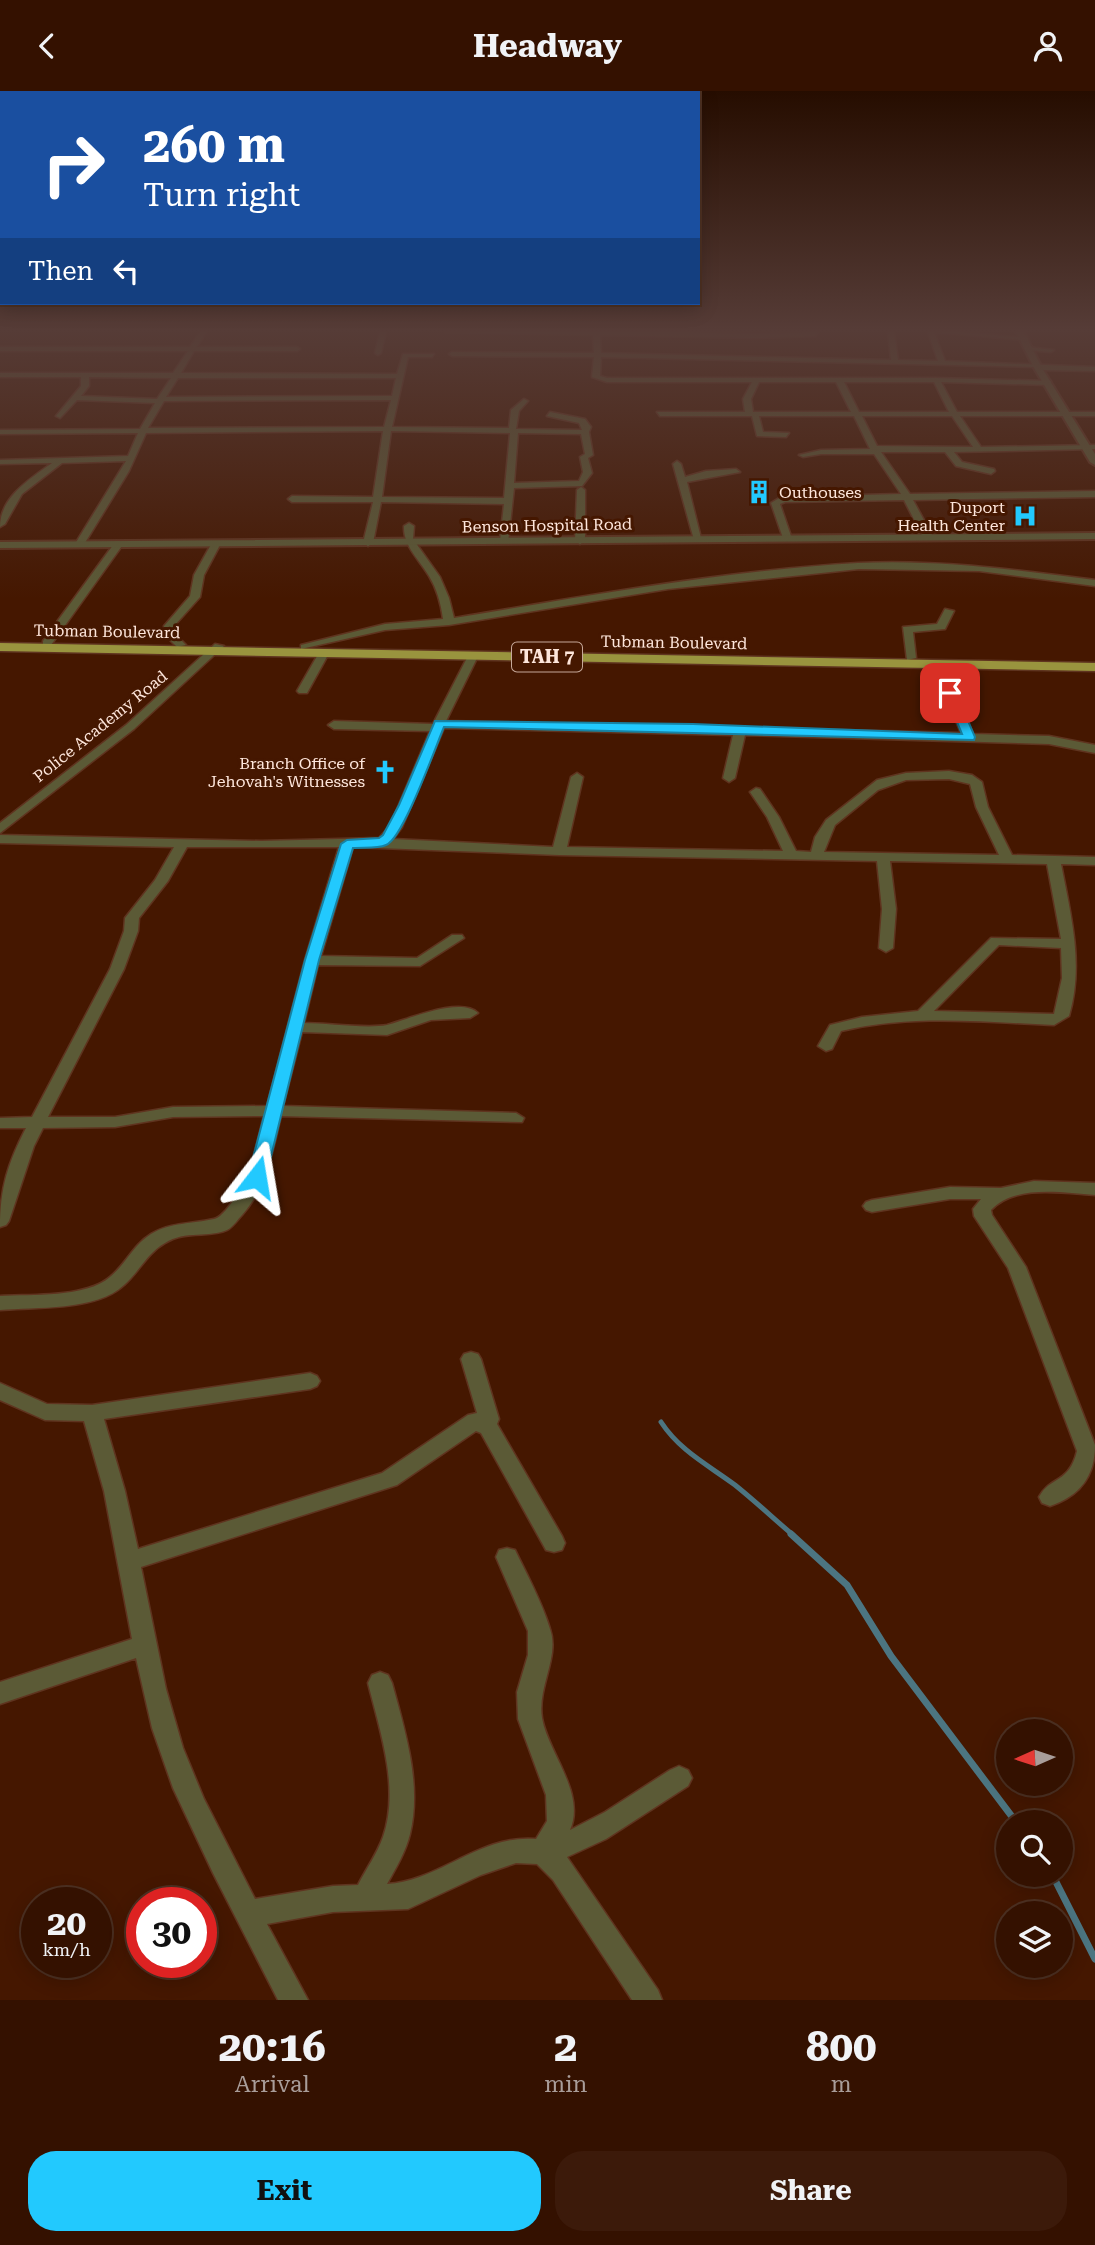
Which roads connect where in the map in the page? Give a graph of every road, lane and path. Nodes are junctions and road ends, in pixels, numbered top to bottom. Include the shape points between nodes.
1 (148, 421) edge
2 (391, 421) edge
3 (512, 421) edge
4 (582, 421) edge
5 (755, 421) edge
6 (860, 421) edge
7 (959, 421) edge
8 (1071, 421) edge
9 (389, 429) junction
10 (143, 430) junction
11 (514, 431) junction
12 (0, 432) edge
13 (585, 432) junction
14 (786, 435) dead end
15 (1090, 447) edge
16 (947, 449) junction
17 (875, 450) junction
18 (979, 450) junction
19 (803, 456) dead end
20 (131, 458) junction
21 (1094, 460) edge
22 (58, 461) junction
23 (0, 462) edge
24 (677, 464) dead end
25 (991, 471) dead end
26 (736, 473) dead end
27 (681, 481) junction
28 (510, 486) junction
29 (581, 490) dead end
30 (1095, 493) edge
31 (906, 495) junction
32 (292, 499) dead end
33 (377, 499) junction
34 (509, 501) junction
35 (5, 504) edge
36 (0, 524) edge
37 (409, 526) dead end
38 (1095, 536) edge
39 (928, 537) junction
40 (787, 539) junction
41 (699, 540) junction
42 (505, 541) junction
43 (580, 541) junction
44 (119, 543) junction
45 (216, 543) junction
46 (368, 543) junction
47 (411, 543) junction
48 (80, 544) junction
49 (0, 545) edge
50 (1095, 583) edge
51 (949, 611) dead end
52 (449, 622) junction
53 (47, 643) junction
54 (0, 644) edge
55 (181, 645) junction
56 (304, 647) junction
57 (216, 648) junction
58 (324, 653) junction
59 (473, 656) junction
60 (911, 658) junction
61 (948, 663) junction
62 (1095, 664) edge
63 (303, 691) dead end
64 (334, 725) dead end
65 (438, 726) junction
66 (740, 731) junction
67 (970, 737) junction
68 (1095, 749) edge
69 (577, 777) dead end
70 (729, 778) dead end
71 (756, 792) dead end
72 (0, 829) edge
73 (0, 839) edge
74 (383, 842) junction
75 (183, 843) junction
76 (347, 844) junction
77 (559, 851) junction
78 (791, 855) junction
79 (817, 855) junction
80 (883, 856) junction
81 (1007, 859) junction
82 (1053, 860) junction
83 (1095, 860) edge
84 (457, 938) dead end
85 (1068, 944) junction
86 (886, 948) dead end
87 (312, 960) junction
88 (470, 1013) dead end
89 (921, 1017) junction
90 (295, 1027) junction
91 (826, 1046) dead end
92 (274, 1111) junction
93 (516, 1118) dead end
94 (0, 1122) edge
95 (39, 1122) junction
96 (1095, 1189) edge
97 (999, 1193) junction
98 (873, 1206) dead end
99 (0, 1221) edge
100 (0, 1303) edge
101 (471, 1359) dead end
102 (310, 1381) dead end
103 (0, 1391) edge
104 (92, 1413) junction
105 (475, 1421) junction
106 (1050, 1497) dead end
107 (554, 1543) dead end
108 (507, 1557) dead end
109 (129, 1561) junction
110 (144, 1645) junction
111 (380, 1683) dead end
112 (0, 1693) edge
113 (678, 1778) dead end
114 (543, 1852) junction
115 (365, 1898) junction
116 (248, 1914) junction
117 (294, 2000) edge
118 (648, 2000) edge

1 - 10 street
2 - 9 street
3 - 11 street
4 - 13 street
5 - 14 street via 760,434
6 - 17 street
7 - 18 street
8 - 15 street
9 - 10 street
9 - 11 street
9 - 33 street
10 - 12 street
10 - 20 street
11 - 13 street
11 - 28 street
13 - 28 street via 589,456 584,457 588,473 582,483
15 - 18 street
15 - 21 street
16 - 17 street
16 - 18 street
16 - 25 street via 959,464
17 - 19 street
17 - 31 street
20 - 22 street
20 - 48 street
22 - 23 street
22 - 35 street
24 - 27 street
26 - 27 street
27 - 41 street
28 - 34 street
29 - 43 street
30 - 31 street
31 - 39 street
31 - 40 street via 779,500 775,503
32 - 33 street
33 - 34 street
33 - 46 street
34 - 42 street
35 - 36 street
37 - 47 street
38 - 39 street, Benson Hospital Road
39 - 40 street, Benson Hospital Road
40 - 41 street, Benson Hospital Road
41 - 43 street, Benson Hospital Road
42 - 43 street, Benson Hospital Road
42 - 47 street, Benson Hospital Road
44 - 45 street, Benson Hospital Road
44 - 48 street, Benson Hospital Road
44 - 53 street
45 - 46 street, Benson Hospital Road
45 - 55 street via 199,575 195,597 169,626 169,634
46 - 47 street, Benson Hospital Road
47 - 52 street via 445,595
48 - 49 street, Benson Hospital Road
50 - 52 street via 979,568 859,566 668,586
51 - 60 street via 941,627 907,629
52 - 56 street via 365,630
53 - 54 highway, Tubman Boulevard / TAH 7
53 - 55 highway, Tubman Boulevard / TAH 7
54 - 57 highway, Tubman Boulevard / TAH 7
55 - 57 highway, Tubman Boulevard / TAH 7
56 - 57 highway, Tubman Boulevard / TAH 7
56 - 60 highway, Tubman Boulevard / TAH 7
57 - 58 highway, Tubman Boulevard / TAH 7
57 - 72 street, Police Academy Road via 130,727
58 - 59 highway, Tubman Boulevard / TAH 7
58 - 63 street
59 - 61 highway, Tubman Boulevard / TAH 7
59 - 65 street
60 - 62 highway, Tubman Boulevard / TAH 7
61 - 62 highway, Tubman Boulevard / TAH 7
61 - 67 street via 950,693
64 - 65 street
65 - 66 street
65 - 74 street via 396,827
66 - 67 street
66 - 70 street
67 - 68 street via 1049,740
69 - 77 street
71 - 78 street
73 - 75 street
74 - 76 street
74 - 77 street
75 - 76 street
75 - 95 street via 132,918 117,968
76 - 87 street
77 - 78 street
78 - 79 street
79 - 80 street
79 - 81 street via 827,823 874,787 902,777 943,775 966,776 976,782 982,807
80 - 81 street
80 - 86 street via 889,909
81 - 82 street
82 - 83 street
82 - 85 street
84 - 87 street via 419,962
85 - 89 street via 996,941
85 - 89 street via 1070,983 1061,1016 1054,1020
87 - 90 street
88 - 90 street via 429,1015 387,1030
89 - 91 street via 877,1019 835,1028
90 - 92 street
92 - 93 street
92 - 95 street via 173,1112 115,1122
92 - 100 street via 257,1177 247,1198 222,1225 170,1230 140,1253 110,1287 84,1295
94 - 95 street
95 - 99 street via 25,1146
96 - 97 street
97 - 98 street via 950,1192
97 - 106 street via 985,1203 983,1216 1017,1267 1087,1451 1076,1481
101 - 105 street via 489,1419
102 - 104 street
103 - 104 street via 45,1412
104 - 109 street
105 - 107 street via 488,1427
105 - 109 street via 389,1479
108 - 114 street via 540,1631 540,1655 529,1692 530,1719 559,1795 560,1823
109 - 110 street
110 - 112 street
110 - 116 street via 175,1762
111 - 115 street via 401,1792 397,1835
113 - 114 street via 593,1834
114 - 115 street via 516,1850 408,1896
114 - 118 street via 562,1871
115 - 116 street
116 - 117 street

